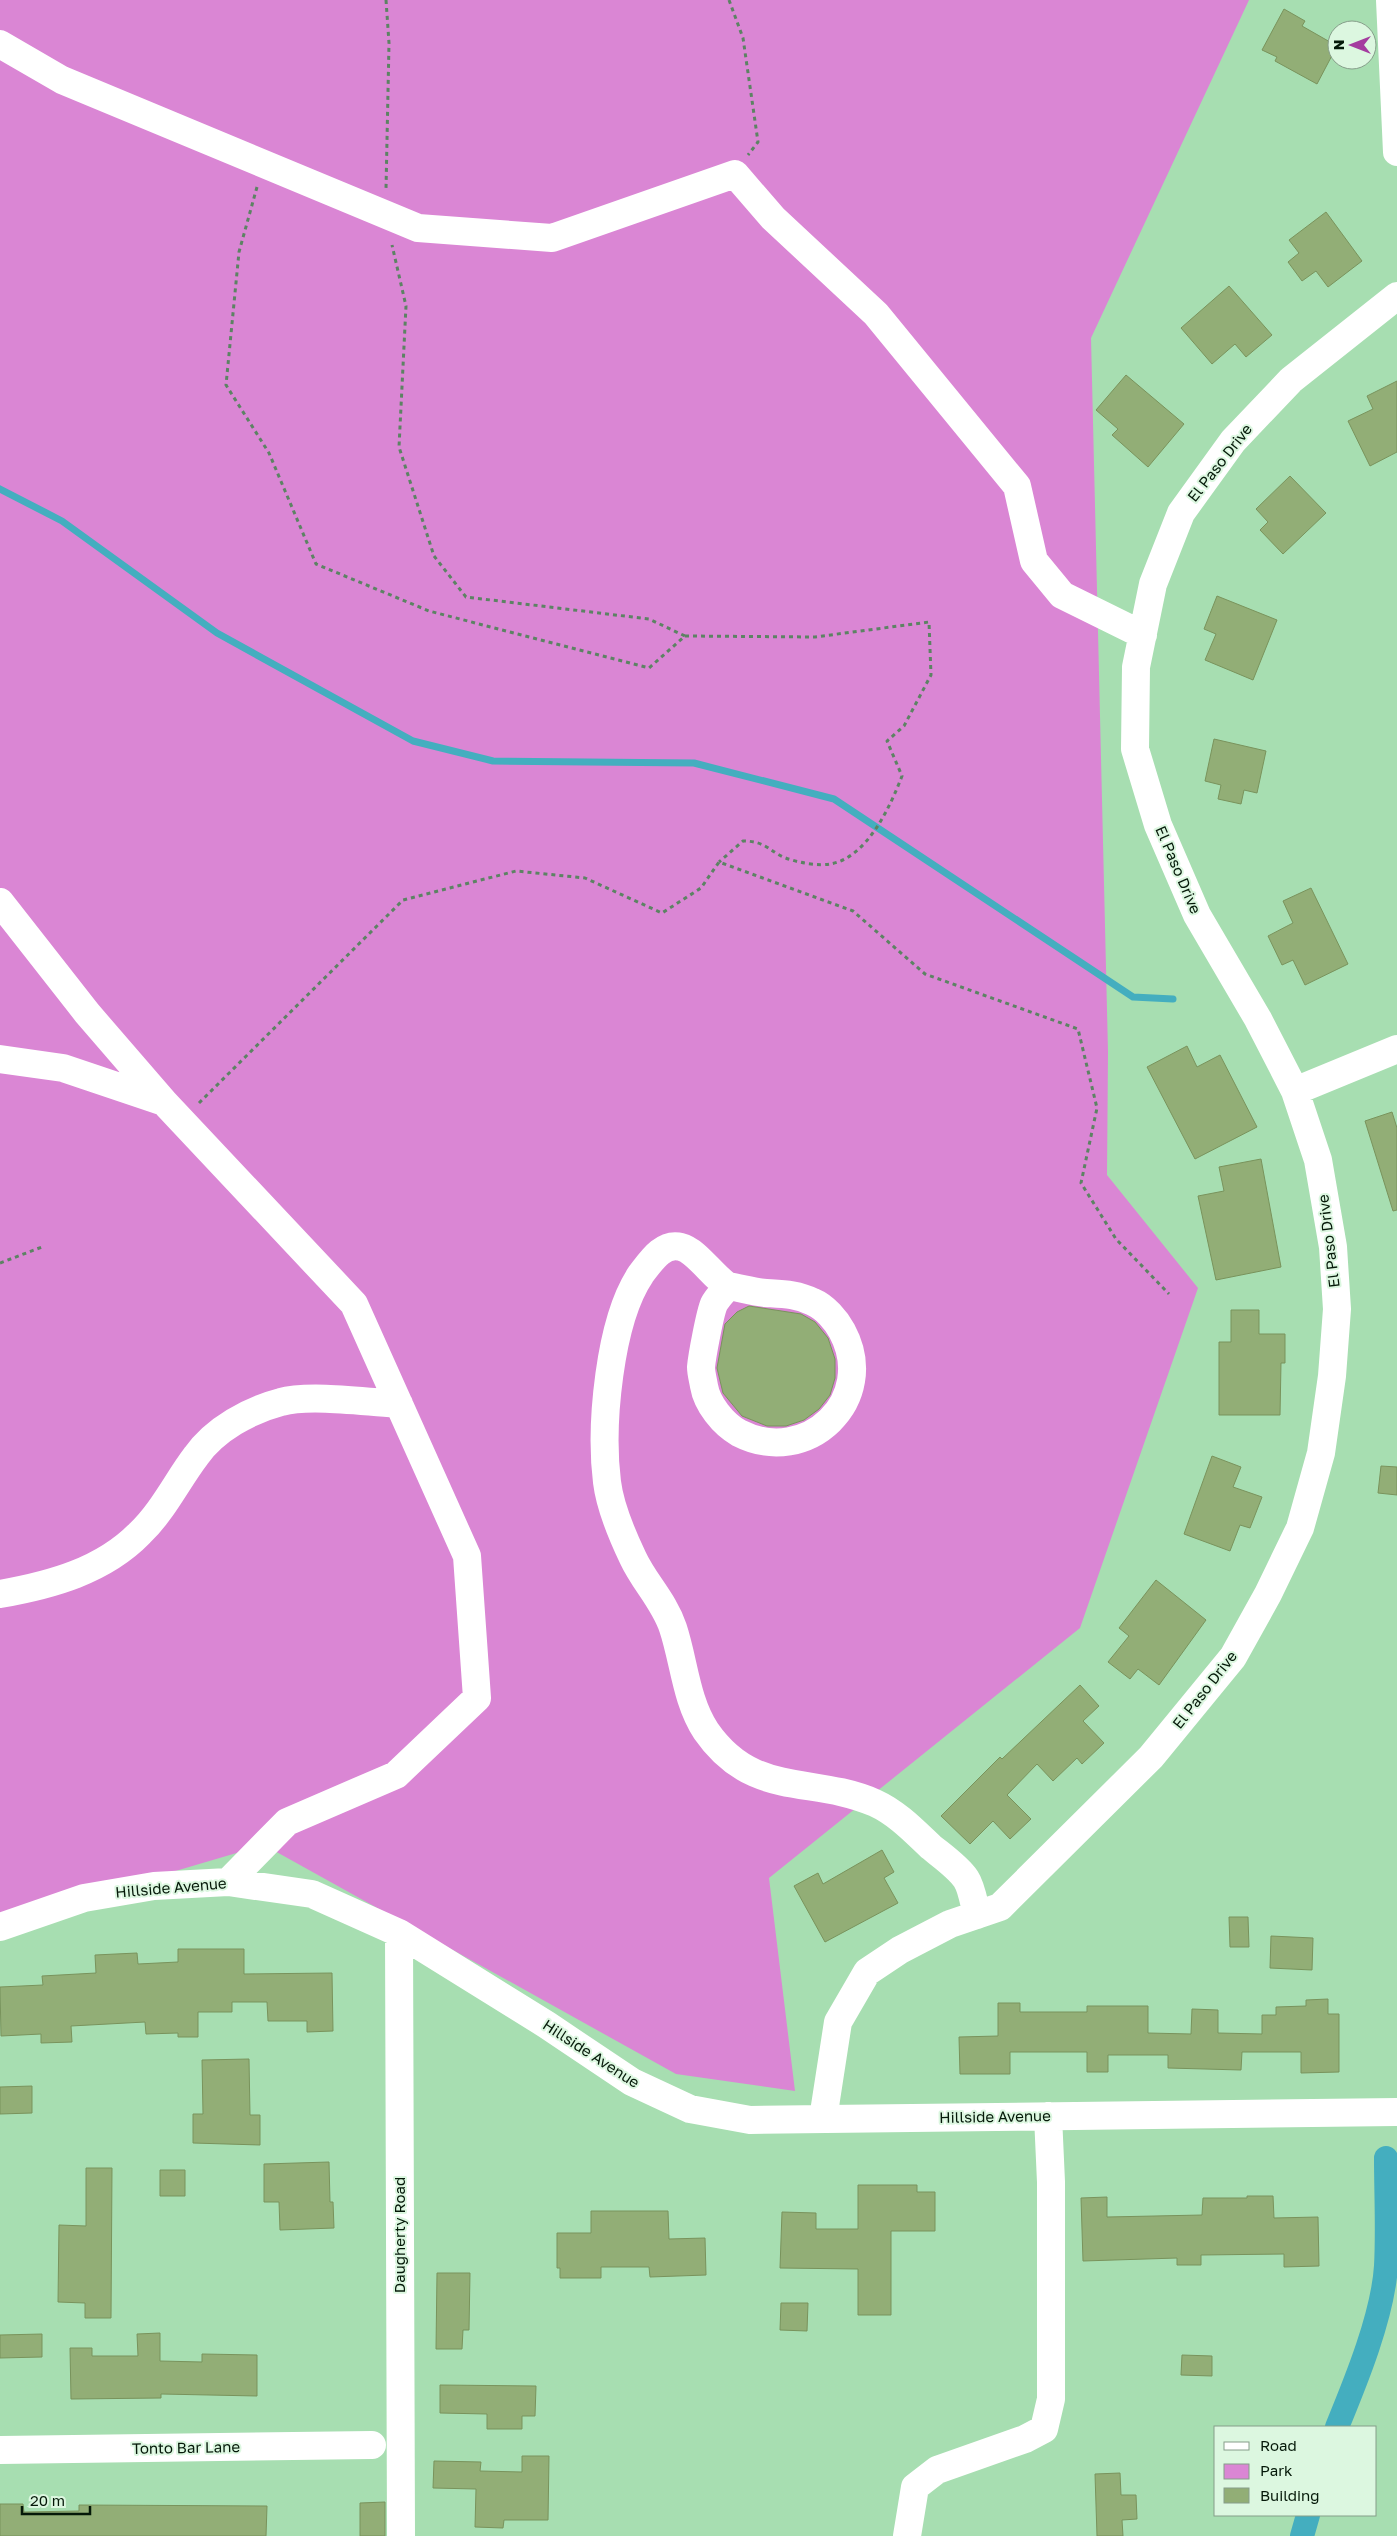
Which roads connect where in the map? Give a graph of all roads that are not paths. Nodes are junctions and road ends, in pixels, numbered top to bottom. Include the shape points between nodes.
1 (1390, 0) edge
2 (0, 44) edge
3 (1397, 152) edge
4 (1397, 296) edge
5 (1143, 635) junction
6 (0, 902) edge
7 (1397, 1049) edge
8 (0, 1059) edge
9 (1295, 1091) junction
10 (172, 1112) junction
11 (728, 1286) junction
12 (398, 1404) junction
13 (0, 1594) edge
14 (228, 1882) junction
15 (977, 1915) junction
16 (0, 1928) edge
17 (398, 1933) junction
18 (1397, 2112) edge
19 (1048, 2116) junction
20 (823, 2119) junction
21 (372, 2445) dead end
22 (0, 2450) edge
23 (401, 2536) edge
24 (907, 2536) edge

1 - 3 street
2 - 5 street via 62,80 418,228 552,238 735,174 773,218 876,314 1017,486 1034,561 1062,595
4 - 5 street, El Paso Drive via 1292,380 1233,441 1181,513 1153,584
5 - 9 street, El Paso Drive via 1136,667 1135,750 1158,825 1197,915 1258,1019
6 - 10 street via 87,1013
7 - 9 street
8 - 10 street via 64,1068
9 - 15 street, El Paso Drive via 1318,1160 1333,1247 1337,1309 1322,1453 1300,1528 1233,1657 1152,1758 1000,1907
10 - 12 street via 354,1304
11 - 11 street via 714,1304 702,1367 705,1390 715,1412 732,1429 753,1440 776,1444 799,1440 820,1430 837,1413 849,1392 852,1369 848,1343 836,1320 816,1303 791,1293 765,1293
11 - 15 street via 682,1247 667,1247 652,1259 635,1284 618,1330 609,1382 604,1444 607,1484 634,1560 673,1626 694,1705 705,1729 718,1746 734,1762 753,1773 780,1783 850,1795 876,1803 899,1818 966,1879
12 - 13 street via 283,1401 252,1412 226,1428 197,1454 141,1533 109,1559 45,1586
12 - 14 street via 467,1556 477,1698 396,1775 287,1822
14 - 16 street, Hillside Avenue via 154,1886 84,1898
14 - 17 street, Hillside Avenue via 312,1894
15 - 20 street, El Paso Drive via 950,1924 866,1972 838,2022
17 - 20 street, Hillside Avenue via 632,2082 690,2109 750,2120
17 - 23 street, Daugherty Road
18 - 19 street, Hillside Avenue
19 - 20 street, Hillside Avenue
19 - 24 street via 1051,2399 1044,2429 936,2470 915,2487
21 - 22 street, Tonto Bar Lane

